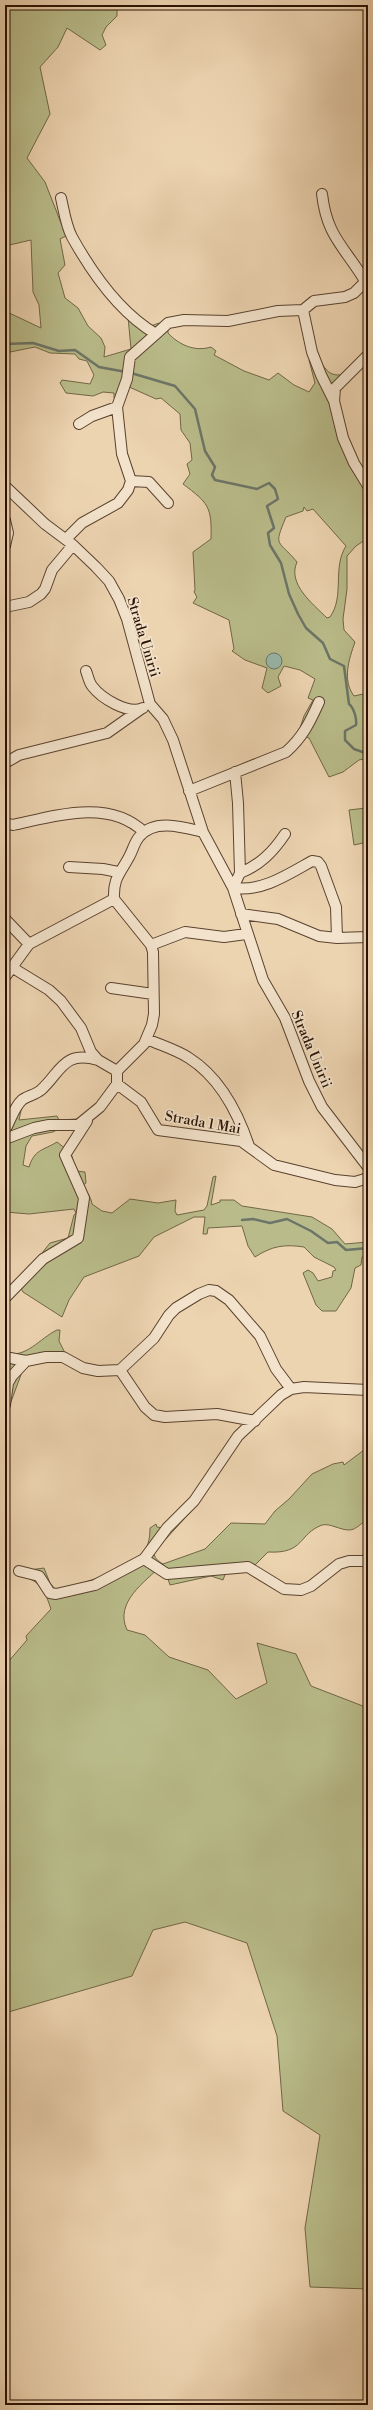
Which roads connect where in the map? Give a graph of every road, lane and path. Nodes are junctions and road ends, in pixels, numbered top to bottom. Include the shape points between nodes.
1 (322, 194) dead end
2 (60, 198) dead end
3 (366, 280) edge
4 (303, 310) junction
5 (156, 334) junction
6 (368, 355) edge
7 (334, 401) junction
8 (117, 408) junction
9 (79, 424) dead end
10 (132, 481) junction
11 (5, 486) edge
12 (368, 486) edge
13 (168, 503) dead end
14 (5, 520) edge
15 (70, 542) junction
16 (5, 546) edge
17 (5, 607) edge
18 (86, 671) dead end
19 (319, 702) dead end
20 (150, 704) junction
21 (141, 709) junction
22 (5, 762) edge
23 (235, 772) junction
24 (189, 791) junction
25 (5, 823) edge
26 (144, 832) junction
27 (203, 832) junction
28 (285, 834) dead end
29 (69, 867) dead end
30 (118, 872) junction
31 (240, 873) junction
32 (233, 888) junction
33 (114, 899) junction
34 (241, 914) junction
35 (5, 919) edge
36 (246, 934) junction
37 (368, 937) edge
38 (336, 938) junction
39 (29, 944) junction
40 (151, 945) junction
41 (13, 968) junction
42 (5, 977) edge
43 (111, 988) dead end
44 (154, 994) junction
45 (147, 1039) junction
46 (98, 1060) junction
47 (117, 1070) junction
48 (117, 1084) junction
49 (89, 1118) junction
50 (5, 1130) edge
51 (5, 1139) edge
52 (249, 1146) junction
53 (368, 1167) edge
54 (368, 1178) edge
55 (5, 1298) edge
56 (5, 1356) edge
57 (26, 1361) junction
58 (120, 1370) junction
59 (291, 1389) junction
60 (368, 1390) edge
61 (5, 1405) edge
62 (255, 1421) junction
63 (144, 1559) junction
64 (368, 1560) edge
65 (19, 1571) dead end

1 - 3 street via 324,216 332,234
2 - 5 street via 71,236 92,267 123,310
3 - 4 street via 350,295 314,300
4 - 5 street via 278,311 228,321 184,320 168,323
4 - 7 street via 320,376
5 - 8 street via 130,357 127,379
6 - 7 street via 335,388
7 - 12 street via 343,438
8 - 9 street via 92,416
8 - 10 street via 122,454
10 - 13 street via 149,482
10 - 15 street via 118,503 82,523
11 - 15 street, Strada Unirii via 45,524
14 - 16 street via 8,533
15 - 17 street via 52,570 45,590 29,602
15 - 20 street, Strada Unirii via 109,582 119,599 127,619
18 - 21 street via 91,685 111,702
19 - 23 street via 308,728 286,752
20 - 21 street
20 - 24 street, Strada Unirii via 163,719 173,740
21 - 22 street via 107,733 19,755
23 - 24 street
23 - 31 street
24 - 27 street, Strada Unirii
25 - 26 street via 13,824 91,811 119,818
26 - 27 street via 156,826 166,825
26 - 30 street
27 - 32 street, Strada Unirii
28 - 31 street via 268,856 251,869
29 - 30 street via 103,868
30 - 33 street
31 - 32 street
32 - 34 street, Strada Unirii
32 - 38 street via 247,890 262,886 312,862 318,862 336,907
33 - 39 street
33 - 40 street
34 - 36 street, Strada Unirii
34 - 38 street via 278,920 319,936
35 - 39 street
36 - 40 street via 224,937 185,932
36 - 53 street, Strada Unirii via 263,980 285,1018 309,1081 322,1107
37 - 38 street
39 - 41 street
40 - 44 street
41 - 42 street
41 - 46 street via 50,990 62,1001 81,1028 91,1052
43 - 44 street
44 - 45 street via 154,1014
45 - 47 street
45 - 52 street via 189,1057 204,1070 240,1120
46 - 47 street
46 - 50 street via 86,1056 79,1057 58,1068 40,1092 21,1101
47 - 48 street
48 - 49 street
48 - 52 street, Strada 1 Mai via 141,1102 158,1130 232,1139
49 - 51 street via 78,1125 49,1125
49 - 55 street via 65,1155 84,1198 78,1238 43,1259
52 - 54 street, Strada 1 Mai via 274,1164 335,1180 355,1182
56 - 57 street
57 - 58 street via 46,1357 63,1358 83,1368
57 - 61 street via 8,1383
58 - 59 street via 154,1338 169,1314 176,1308 199,1294 216,1290 225,1296 255,1330 276,1369
58 - 62 street via 145,1407 154,1415 165,1417 217,1414
59 - 60 street via 319,1386
59 - 62 street via 281,1395
62 - 63 street via 238,1436 194,1501 163,1533
63 - 64 street via 167,1574 248,1567 278,1586 294,1590 311,1586 339,1564
63 - 65 street via 95,1585 56,1594 50,1593 39,1576

